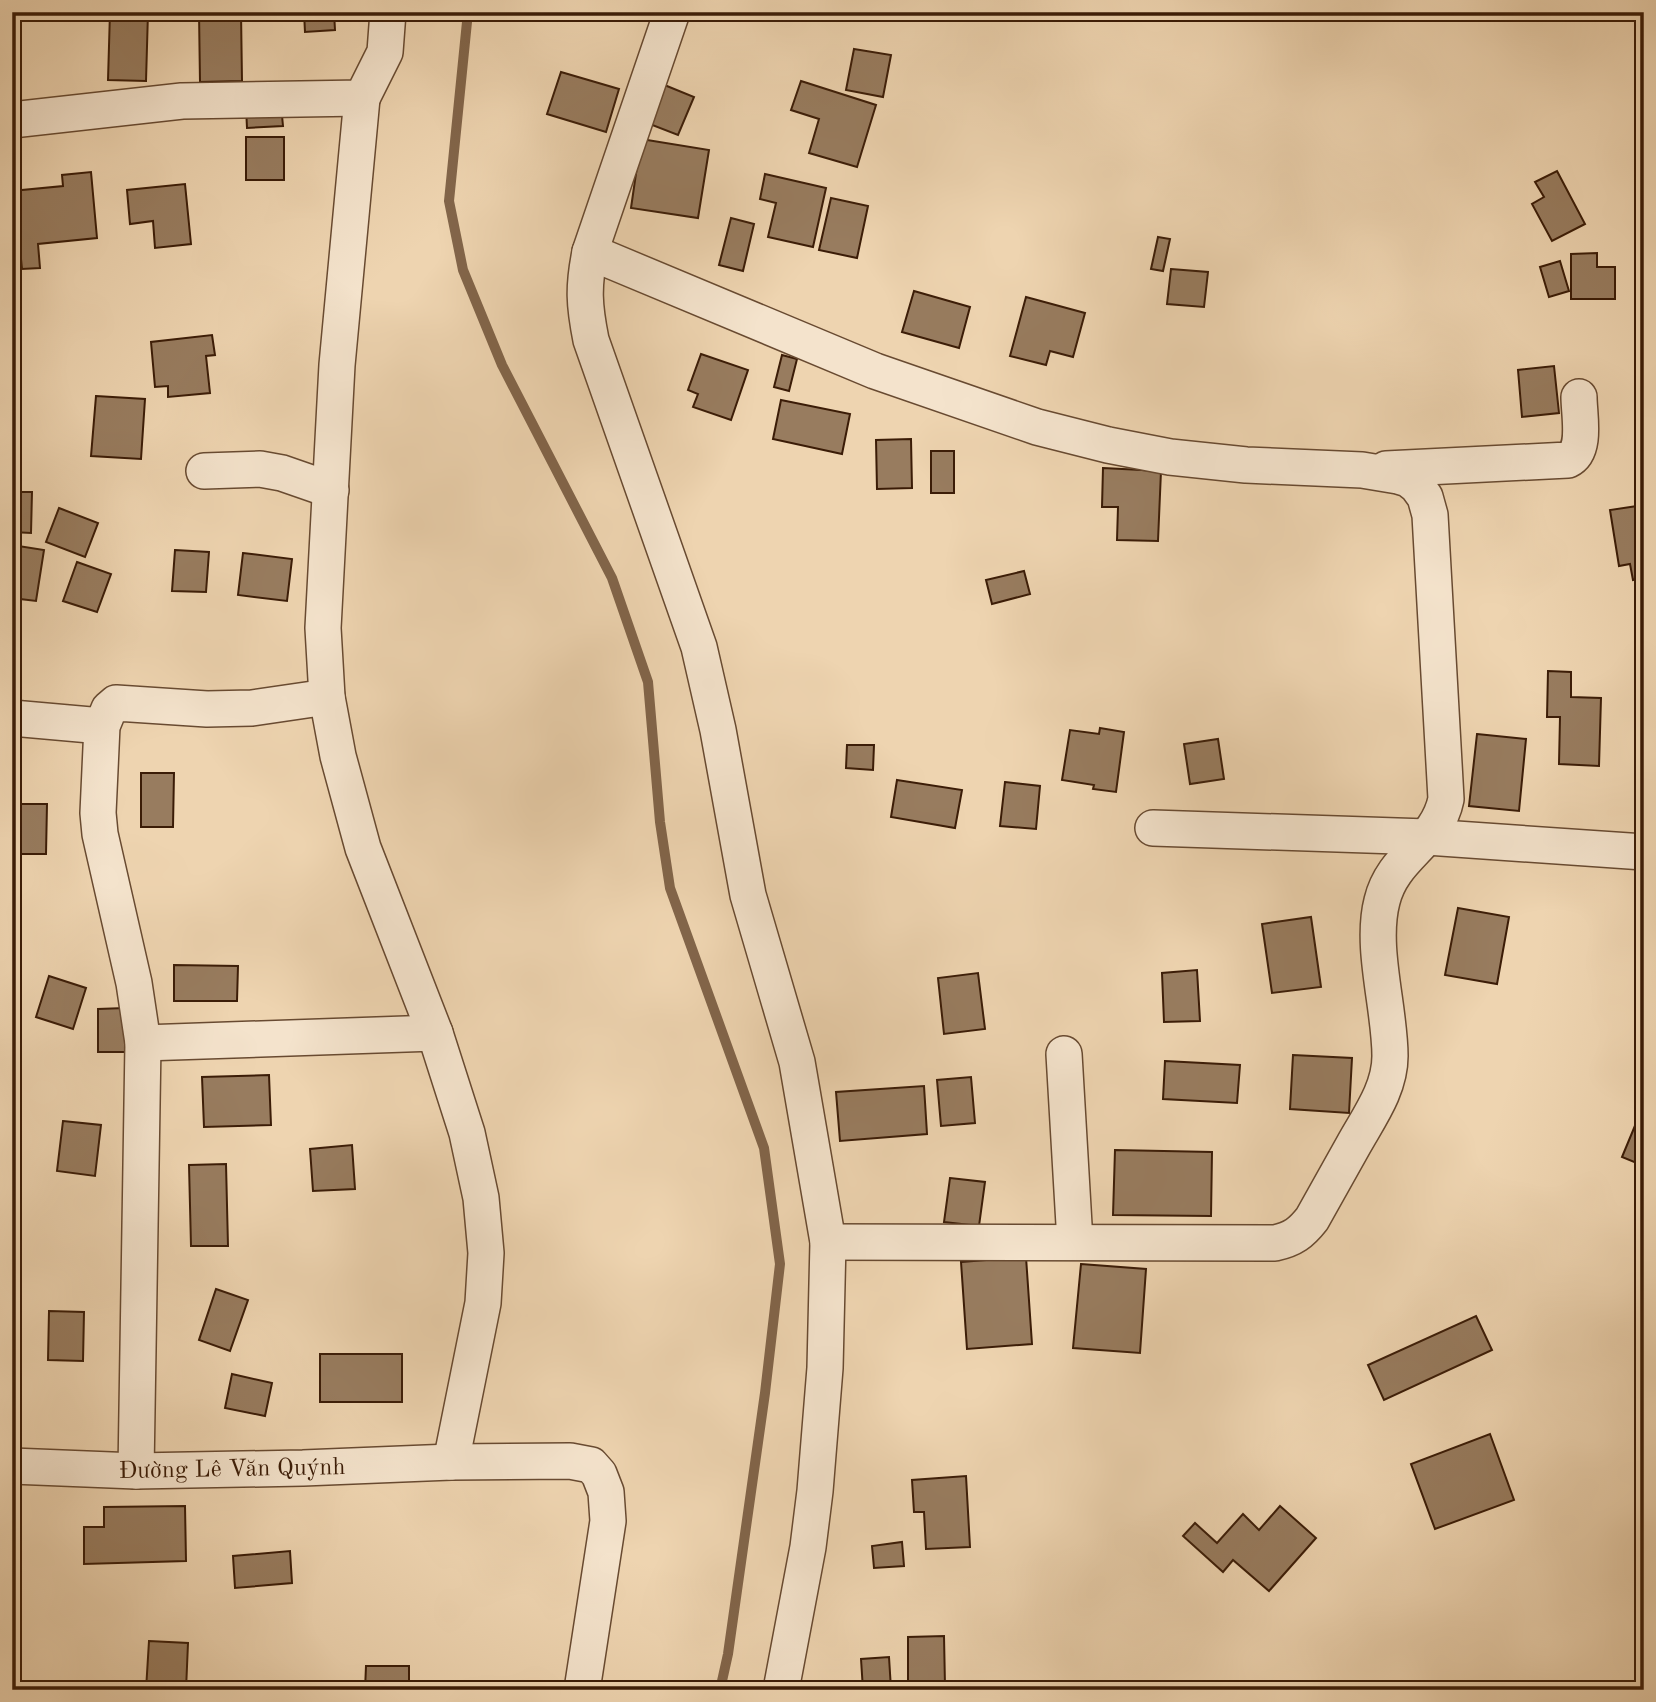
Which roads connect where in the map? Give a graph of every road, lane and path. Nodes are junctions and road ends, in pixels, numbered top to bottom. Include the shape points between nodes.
1 (388, 12) edge
2 (673, 12) edge
3 (362, 97) junction
4 (12, 120) edge
5 (590, 252) junction
6 (1579, 397) dead end
7 (1362, 470) junction
8 (204, 471) dead end
9 (331, 490) junction
10 (327, 696) junction
11 (12, 719) edge
12 (102, 726) junction
13 (1153, 828) dead end
14 (1427, 837) junction
15 (1644, 852) edge
16 (435, 1033) junction
17 (142, 1043) junction
18 (1064, 1054) dead end
19 (828, 1242) junction
20 (1075, 1242) junction
21 (451, 1462) junction
22 (12, 1465) edge
23 (136, 1471) junction
24 (582, 1690) edge
25 (781, 1690) edge

1 - 3 street via 385,52
2 - 5 street
3 - 4 street via 182,101
3 - 9 street via 337,365
5 - 7 street via 875,371 1037,427 1170,457
5 - 19 street via 584,282 591,340 699,648 748,895 797,1062
6 - 7 street via 1579,445 1574,457 1567,460
7 - 14 street via 1408,479 1425,497 1430,515 1446,799
8 - 9 street via 260,469
9 - 10 street via 323,628
10 - 12 street via 251,708 116,703
10 - 16 street via 363,848
11 - 12 street
12 - 17 street via 100,834 134,984
13 - 14 street
14 - 15 street
14 - 20 street via 1390,878 1382,901 1378,926 1390,1057 1386,1083 1301,1233 1275,1243
16 - 17 street
16 - 21 street via 467,1133 481,1198 486,1253 483,1303
17 - 23 street
18 - 20 street
19 - 20 street
19 - 25 street via 825,1368 815,1491
21 - 23 street, Đường Lê Văn Quýnh
21 - 24 street, Đường Lê Văn Quýnh via 570,1461 590,1465 599,1474 608,1521
22 - 23 street, Đường Lê Văn Quýnh

